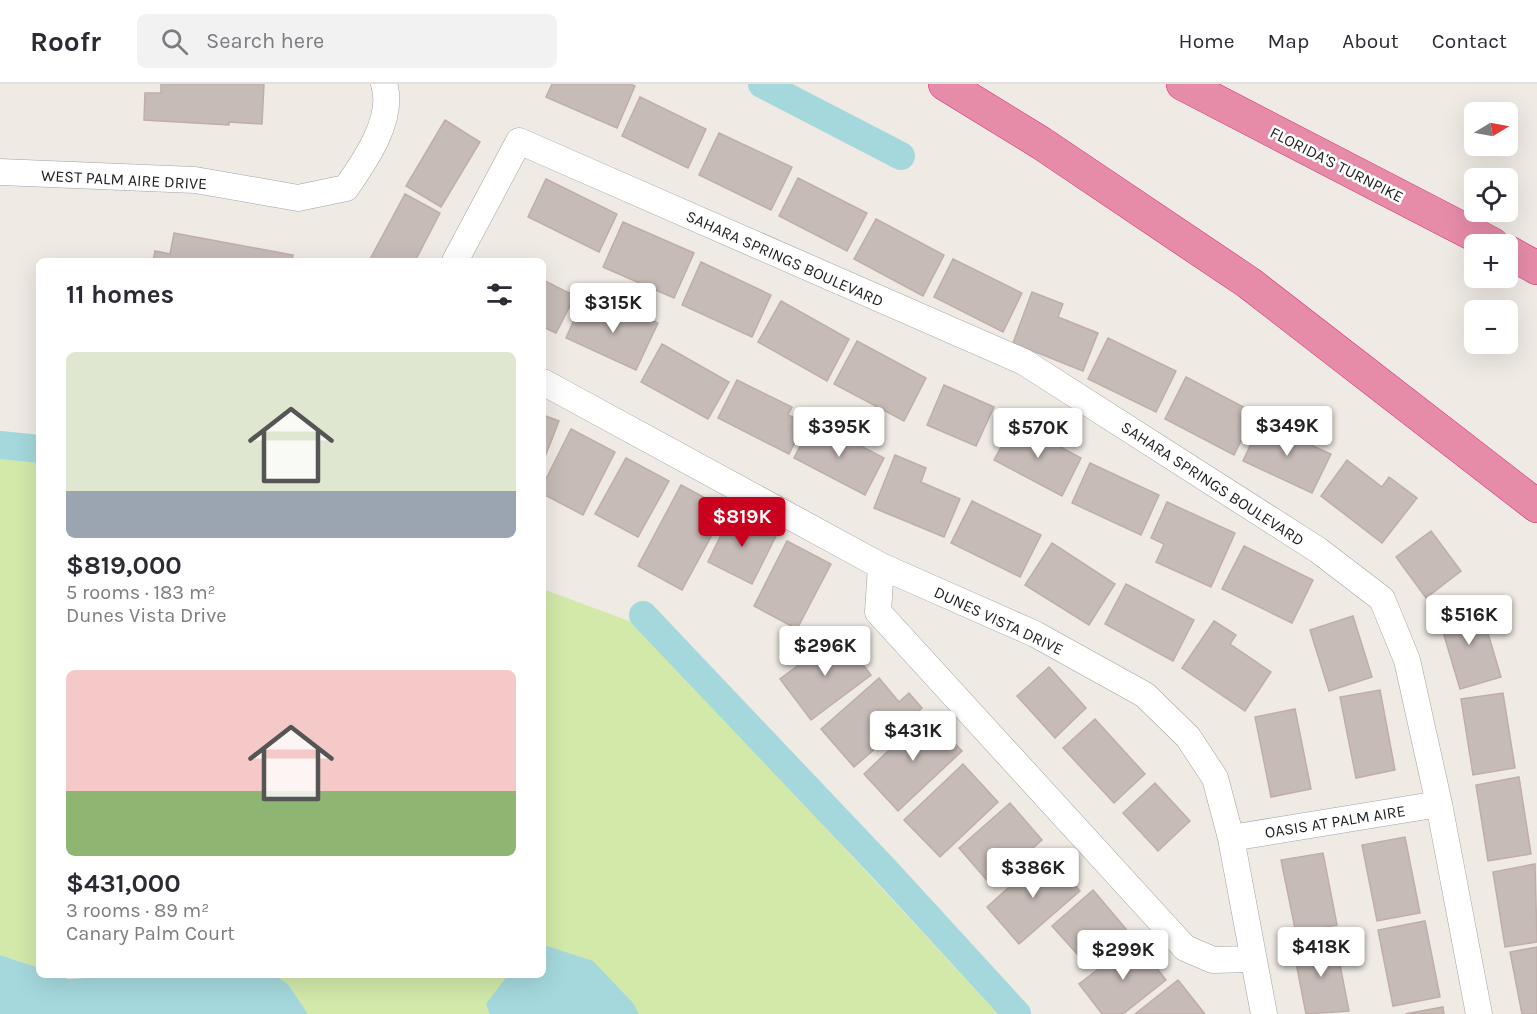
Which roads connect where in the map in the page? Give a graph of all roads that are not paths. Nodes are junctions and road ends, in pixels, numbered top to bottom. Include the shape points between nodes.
1 (384, 84) edge
2 (945, 84) edge
3 (1183, 84) edge
4 (0, 172) edge
5 (1473, 234) edge
6 (457, 258) edge
7 (1518, 258) edge
8 (1537, 268) edge
9 (546, 384) edge
10 (1537, 506) edge
11 (881, 566) junction
12 (1439, 804) junction
13 (1232, 838) junction
14 (1252, 959) junction
15 (1264, 1014) edge
16 (1479, 1014) edge

1 - 4 street, WEST PALM AIRE DRIVE via 388,96 374,148 346,188 298,198 195,180
2 - 10 highway via 1041,143 1249,283
3 - 5 highway, FLORIDA'S TURNPIKE
6 - 12 street, SAHARA SPRINGS BOULEVARD via 519,141 1024,362 1318,550 1382,599 1407,660
7 - 8 highway
9 - 11 street, DUNES VISTA DRIVE
11 - 13 street, DUNES VISTA DRIVE via 1035,634 1145,695 1188,736 1215,778
11 - 14 street via 878,612 1185,948 1213,960
12 - 13 street, OASIS AT PALM AIRE
12 - 16 street, SAHARA SPRINGS BOULEVARD
13 - 14 street, DUNES VISTA DRIVE
14 - 15 street, DUNES VISTA DRIVE

